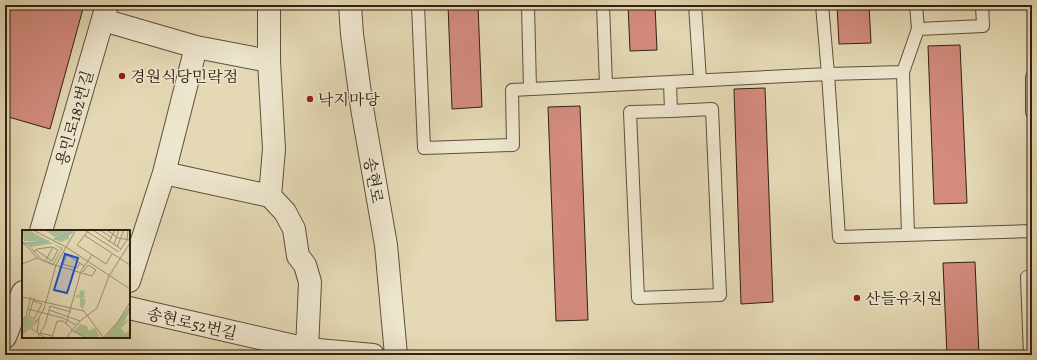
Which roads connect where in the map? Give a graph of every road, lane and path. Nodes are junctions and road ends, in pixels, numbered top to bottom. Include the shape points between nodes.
1 (270, 5) edge
2 (350, 5) edge
3 (418, 5) edge
4 (528, 5) edge
5 (604, 5) edge
6 (695, 5) edge
7 (822, 5) edge
8 (916, 5) edge
9 (982, 5) edge
10 (105, 13) edge
11 (918, 29) junction
12 (196, 47) junction
13 (269, 61) junction
14 (903, 72) junction
15 (828, 74) junction
16 (1032, 77) edge
17 (700, 80) junction
18 (670, 82) junction
19 (606, 85) junction
20 (530, 89) junction
21 (671, 110) junction
22 (1032, 112) edge
23 (164, 173) junction
24 (270, 196) junction
25 (41, 230) edge
26 (1032, 231) edge
27 (908, 235) junction
28 (1032, 276) edge
29 (130, 279) edge
30 (22, 294) edge
31 (130, 308) edge
32 (5, 337) edge
33 (307, 349) junction
34 (373, 355) edge
35 (396, 355) edge
36 (1030, 355) edge

1 - 13 street
2 - 35 street, 송현로 via 362,108 386,244
3 - 20 lane via 424,148 513,145 512,90
4 - 20 lane
5 - 19 lane
6 - 17 lane
7 - 15 lane
8 - 11 lane
9 - 11 lane via 983,26
10 - 12 street
10 - 25 street, 용민로182번길
11 - 14 lane
12 - 13 street
12 - 23 street
13 - 24 street via 274,149
14 - 15 lane
14 - 27 lane
15 - 17 lane
15 - 27 lane via 839,237
16 - 22 lane
17 - 18 lane
18 - 19 lane
18 - 21 lane
19 - 20 lane
21 - 21 lane via 630,112 638,298 720,295 712,109
23 - 24 street
23 - 29 street
24 - 33 street via 285,212 294,229 298,256 305,265 310,282
26 - 27 lane
28 - 36 lane via 1027,277
30 - 32 street
31 - 33 street, 송현로52번길
33 - 34 street, 송현로52번길

